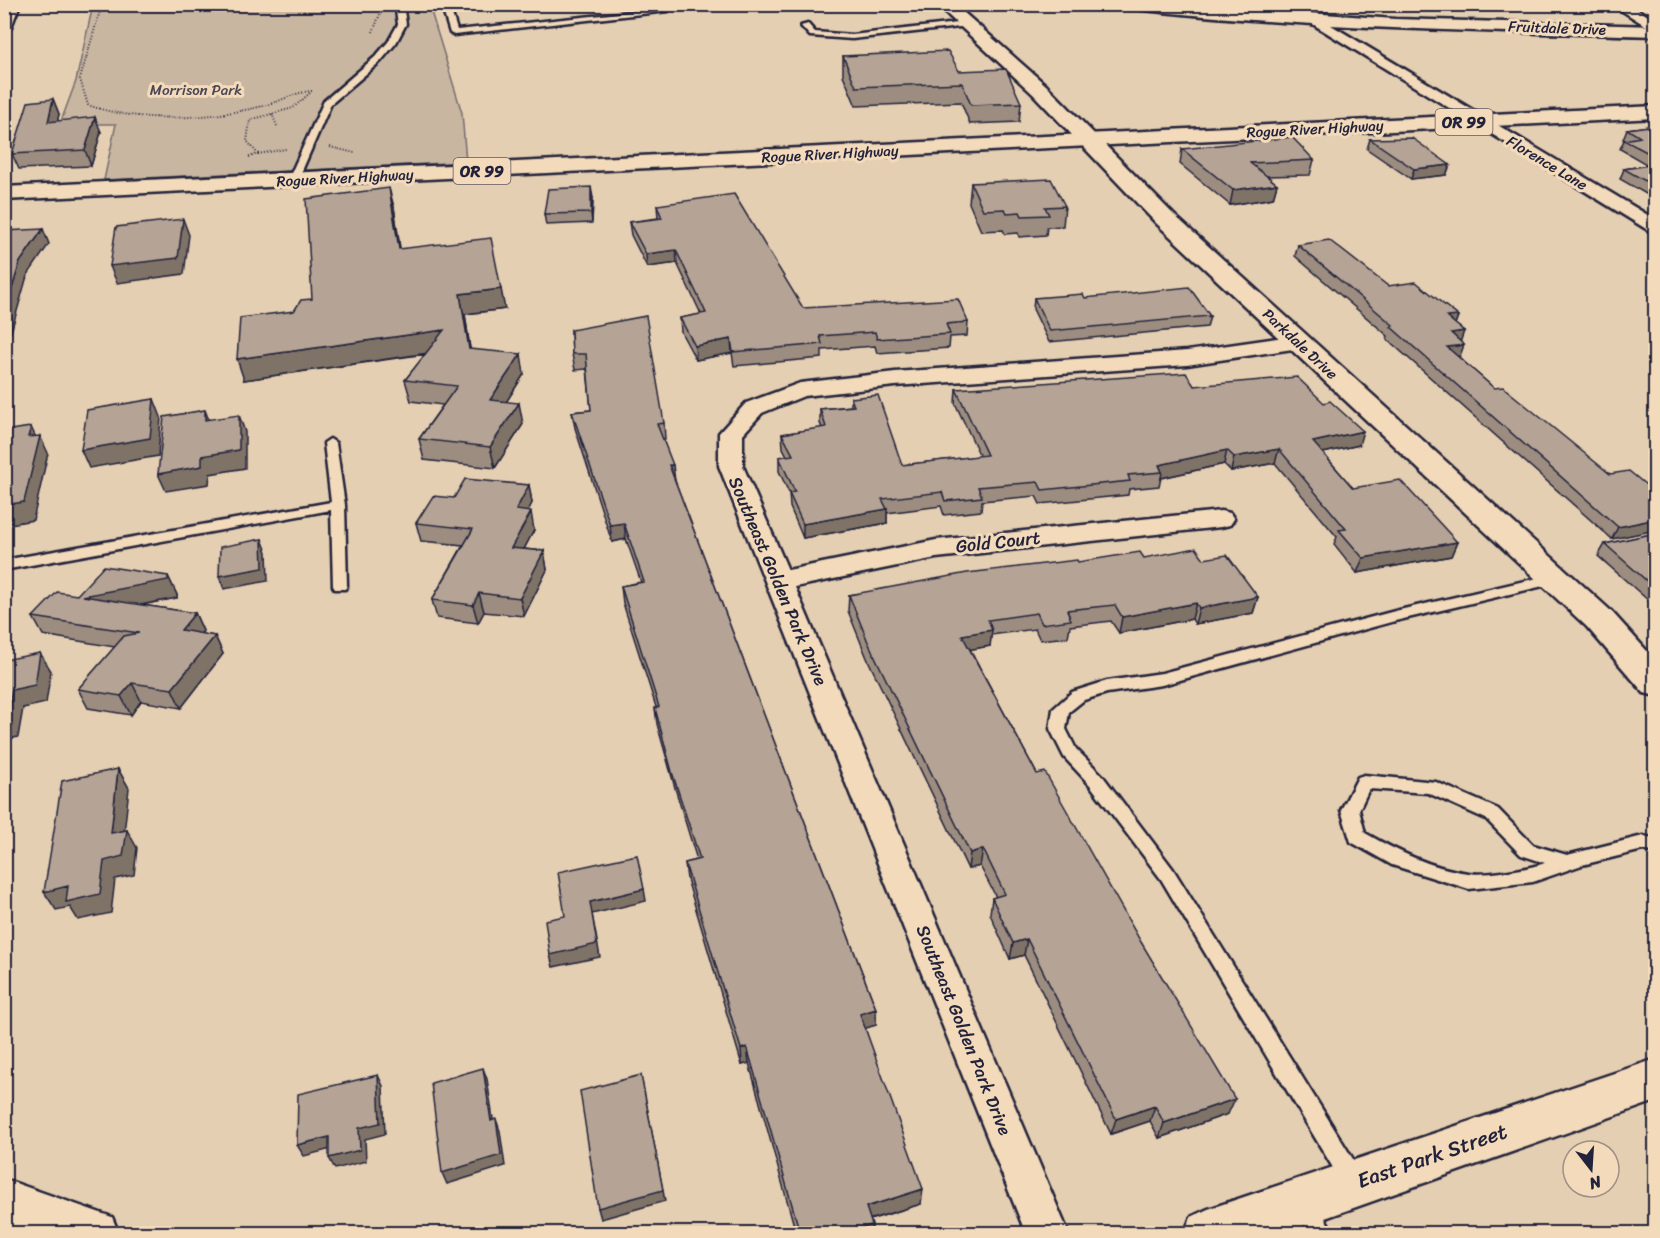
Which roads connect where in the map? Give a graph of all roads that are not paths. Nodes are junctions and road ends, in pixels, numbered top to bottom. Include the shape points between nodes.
1 (13, 4) edge
2 (399, 4) edge
3 (445, 4) edge
4 (660, 4) edge
5 (944, 4) edge
6 (1135, 4) edge
7 (1396, 4) edge
8 (1618, 4) edge
9 (1316, 20) junction
10 (966, 24) junction
11 (1415, 24) junction
12 (805, 26) dead end
13 (4, 27) edge
14 (1656, 29) edge
15 (1656, 112) edge
16 (1478, 121) junction
17 (1092, 141) junction
18 (293, 180) junction
19 (4, 194) edge
20 (1656, 229) edge
21 (1298, 342) junction
22 (330, 443) dead end
23 (338, 505) junction
24 (1221, 519) dead end
25 (4, 565) edge
26 (1555, 579) junction
27 (779, 581) junction
28 (340, 586) dead end
29 (1650, 670) edge
30 (1656, 846) edge
31 (1568, 863) junction
32 (1656, 1080) edge
33 (1355, 1182) junction
34 (4, 1203) edge
35 (1313, 1216) edge
36 (95, 1233) edge
37 (1048, 1233) edge
38 (1208, 1233) edge

1 - 13 street
2 - 18 lane via 402,24 392,43 327,103
3 - 4 lane via 454,33 664,11
5 - 10 main road, Parkdale Drive
6 - 9 main road, Fruitdale Drive
7 - 11 main road
8 - 14 street
9 - 11 main road, Fruitdale Drive
9 - 16 street, Florence Lane
10 - 12 lane via 852,37 813,34
10 - 17 main road, Parkdale Drive
11 - 14 main road, Fruitdale Drive
15 - 16 main road, Rogue River Highway / OR 99
16 - 17 main road, Rogue River Highway / OR 99
16 - 20 street, Florence Lane
17 - 18 main road, Rogue River Highway / OR 99
17 - 21 main road, Parkdale Drive via 1165,219
18 - 19 main road, Rogue River Highway / OR 99
21 - 26 main road, Parkdale Drive
21 - 27 street, Southeast Golden Park Drive via 1187,358 895,379 800,390 754,408 731,433 731,466
22 - 23 lane
23 - 25 lane
23 - 28 lane
24 - 27 street, Gold Court via 936,549
26 - 29 main road, Parkdale Drive
26 - 33 lane via 1395,616 1162,679 1107,687 1078,696 1061,709 1058,729 1070,753 1096,780 1167,874
27 - 37 street, Southeast Golden Park Drive
30 - 31 lane via 1643,843
31 - 31 lane via 1533,875 1469,881 1398,860 1357,837 1350,810 1364,782 1430,786 1492,813 1527,850
32 - 33 main road, East Park Street
33 - 35 main road, East Park Street
34 - 36 main road
35 - 38 main road, East Park Street

